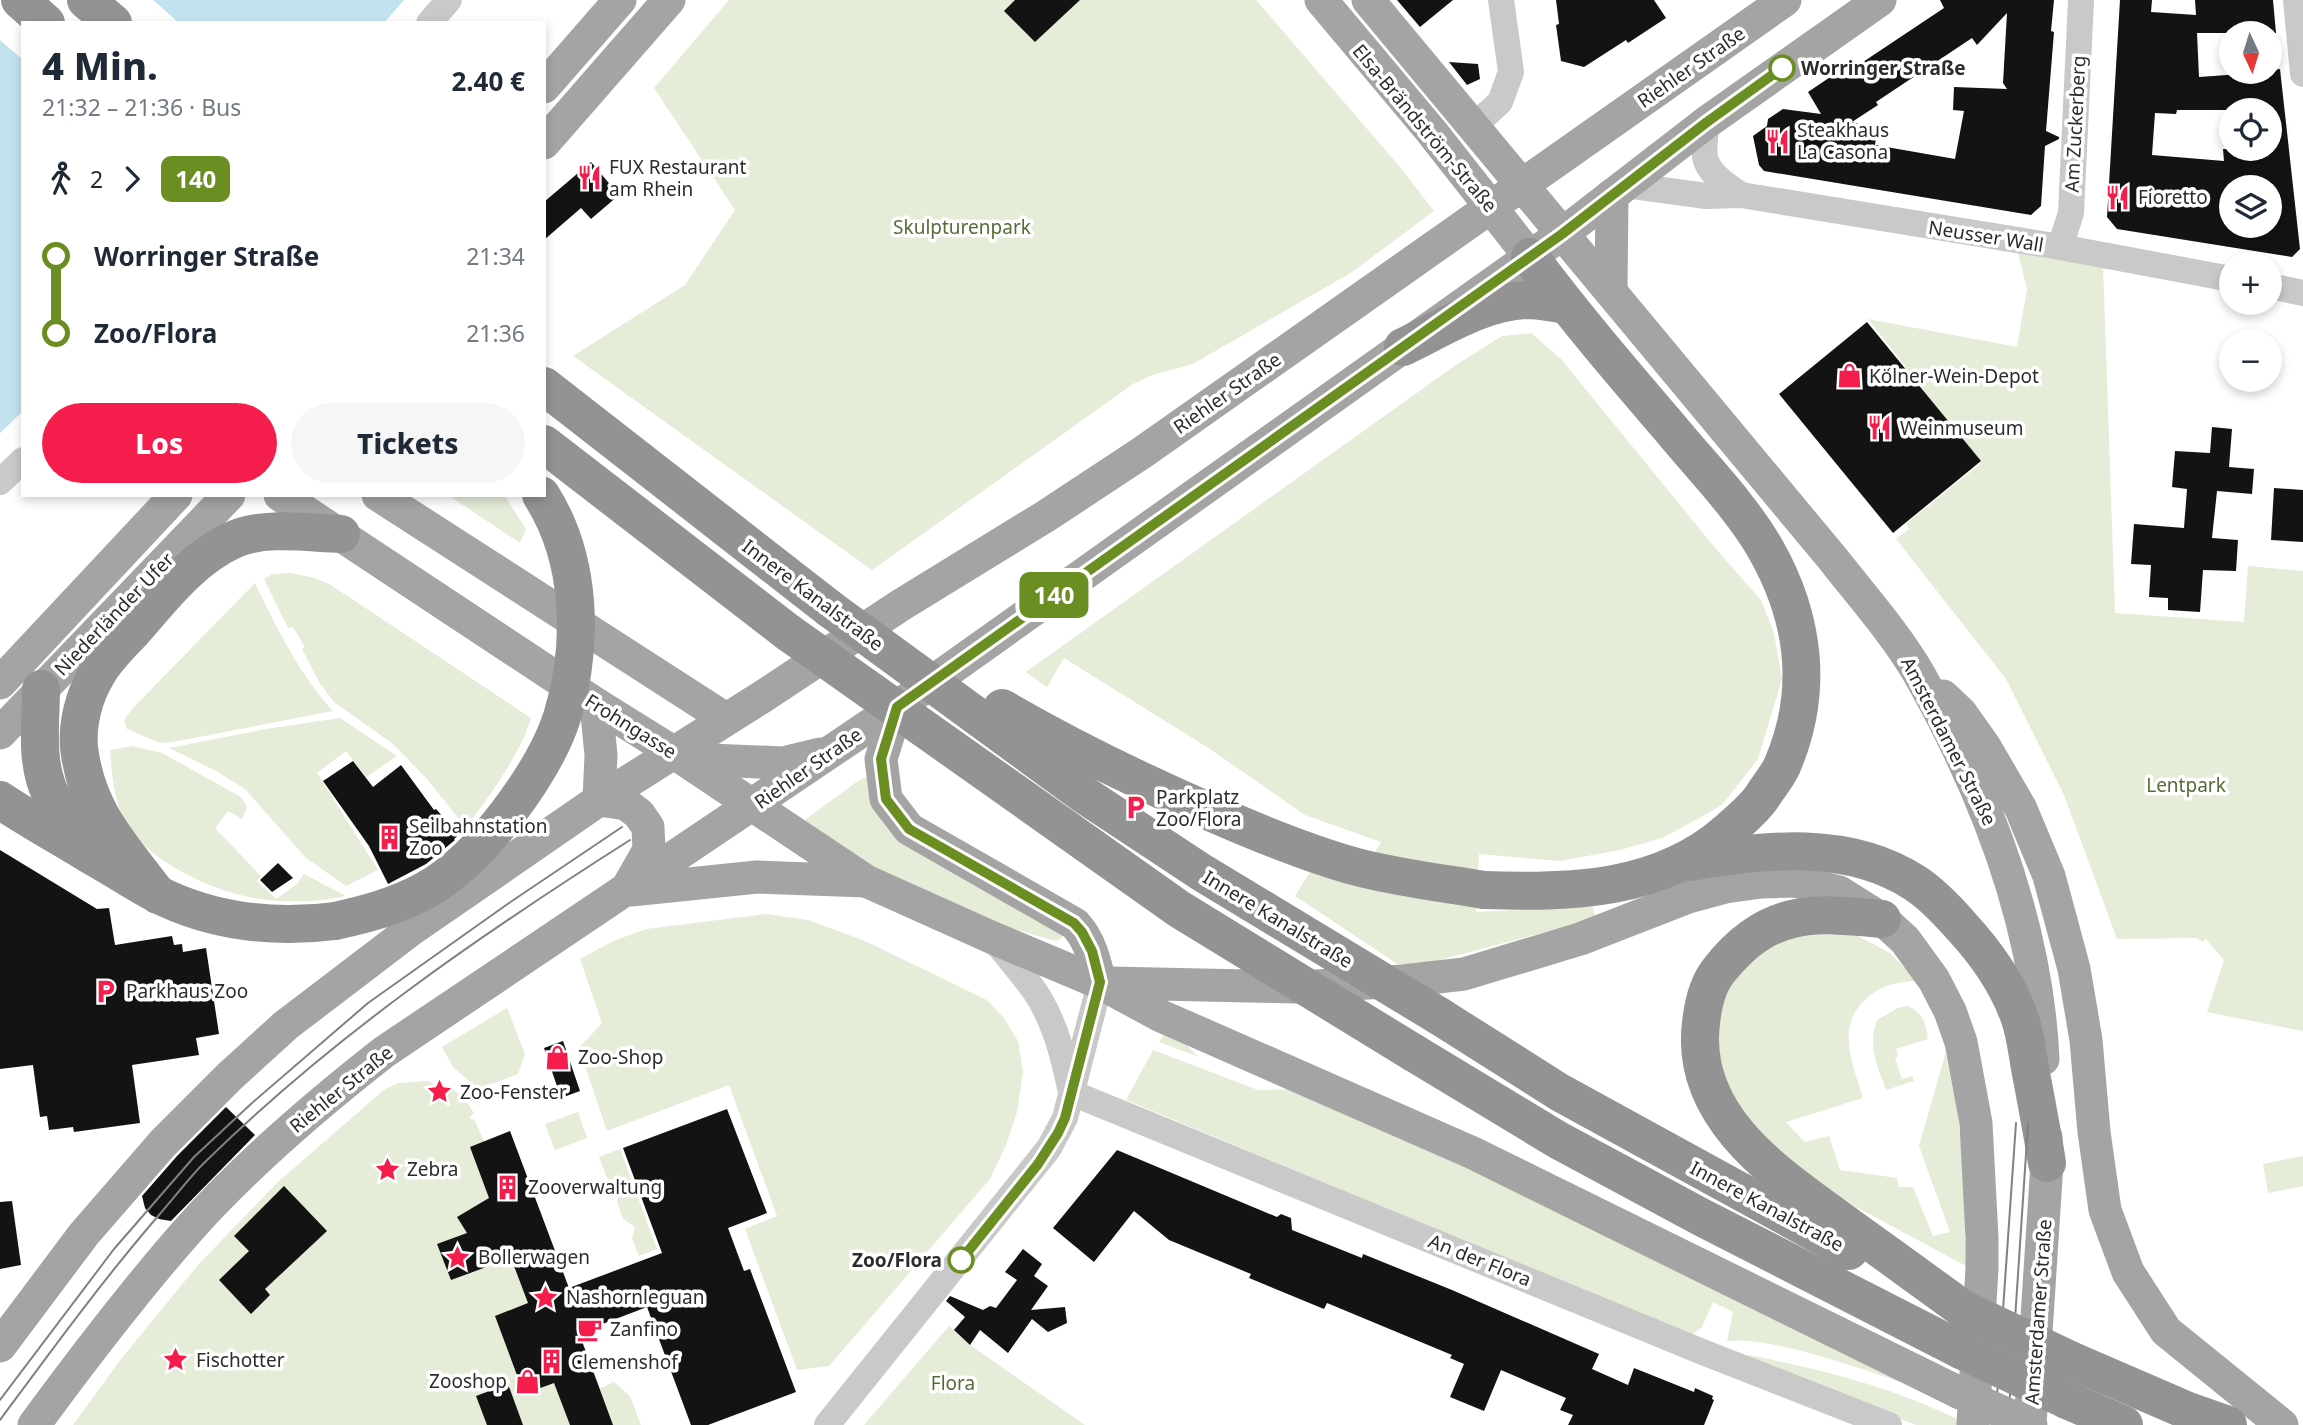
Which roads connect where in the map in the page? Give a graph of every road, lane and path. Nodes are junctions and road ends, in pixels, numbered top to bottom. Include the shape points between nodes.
1 (20, 0) edge
2 (86, 0) edge
3 (449, 0) edge
4 (620, 0) edge
5 (669, 0) edge
6 (1321, 0) edge
7 (1368, 0) edge
8 (1501, 0) edge
9 (1785, 0) edge
10 (1880, 0) edge
11 (2081, 0) edge
12 (2296, 0) edge
13 (44, 21) edge
14 (111, 21) edge
15 (431, 21) edge
16 (2303, 74) edge
17 (546, 85) edge
18 (1707, 122) junction
19 (1474, 126) junction
20 (546, 140) edge
21 (1524, 186) junction
22 (1619, 190) junction
23 (1741, 195) junction
24 (1492, 208) junction
25 (1562, 234) junction
26 (2060, 247) junction
27 (1530, 257) junction
28 (2219, 277) edge
29 (2282, 289) edge
30 (1611, 291) junction
31 (2303, 293) edge
32 (1566, 305) junction
33 (1403, 347) junction
34 (546, 388) edge
35 (546, 446) edge
36 (21, 462) edge
37 (0, 482) edge
38 (174, 497) edge
39 (227, 497) edge
40 (283, 497) edge
41 (381, 497) edge
42 (542, 497) edge
43 (341, 534) junction
44 (830, 609) junction
45 (1918, 673) junction
46 (0, 683) edge
47 (41, 689) junction
48 (762, 697) junction
49 (596, 704) junction
50 (897, 707) junction
51 (726, 719) junction
52 (0, 733) edge
53 (673, 752) junction
54 (830, 752) junction
55 (739, 762) junction
56 (0, 800) edge
57 (598, 800) junction
58 (753, 806) junction
59 (89, 853) junction
60 (1682, 864) junction
61 (866, 881) junction
62 (626, 890) junction
63 (158, 895) junction
64 (1882, 919) junction
65 (992, 938) junction
66 (1100, 982) junction
67 (1072, 1093) junction
68 (2047, 1163) junction
69 (1963, 1310) junction
70 (0, 1346) edge
71 (34, 1425) edge
72 (827, 1425) edge
73 (1889, 1425) edge
74 (1973, 1425) edge
75 (2031, 1425) edge
76 (2124, 1425) edge
77 (2228, 1425) edge
78 (2282, 1425) edge

1 - 13 highway
2 - 14 highway
3 - 15 street
4 - 17 main road
5 - 20 main road
6 - 24 main road, Elsa-Brändström-Straße
7 - 19 main road, Elsa-Brändström-Straße
8 - 19 street via 1511,72 1500,103
9 - 21 main road, Riehler Straße
10 - 18 main road, Riehler Straße
11 - 26 street, Am Zuckerberg via 2071,213
12 - 16 street
18 - 22 main road, Riehler Straße
18 - 23 street via 1705,157 1709,166
19 - 21 main road, Elsa-Brändström-Straße
21 - 24 main road, Riehler Straße
21 - 25 main road, Amsterdamer Straße
22 - 23 street, Neusser Wall
22 - 25 main road, Riehler Straße
22 - 30 main road
23 - 26 street, Neusser Wall
24 - 27 main road, Elsa-Brändström-Straße
24 - 48 main road, Riehler Straße via 1143,452
25 - 27 main road, Riehler Straße
25 - 30 main road, Amsterdamer Straße
26 - 28 street, Neusser Wall
27 - 32 highway
27 - 33 main road, Riehler Straße
29 - 31 street
30 - 45 main road, Amsterdamer Straße via 1833,559
32 - 33 highway via 1527,300 1499,305
32 - 60 highway via 1764,546 1779,575 1800,643 1800,707 1780,768 1755,807
33 - 50 main road, Riehler Straße
34 - 44 highway, Innere Kanalstraße
35 - 76 highway, Innere Kanalstraße, bridge via 789,633 1179,909 1558,1140 1961,1350
36 - 37 street
38 - 46 main road, Niederländer Ufer
39 - 47 main road, Niederländer Ufer
40 - 43 main road, Frohngasse
41 - 51 main road
42 - 63 highway, bridge via 565,544 573,588 576,634 572,673 561,719 539,766 472,856 426,890 389,907 335,921 283,925 234,920
43 - 49 main road, Frohngasse
43 - 63 highway via 258,534 236,539 207,555 97,673 80,720 84,775 101,818
44 - 60 highway, bridge via 1044,732 1171,796 1295,849 1410,879 1484,890 1594,888
44 - 69 highway, Innere Kanalstraße, bridge via 1086,796 1200,872 1559,1092
45 - 68 main road, Amsterdamer Straße via 1991,820 2026,933 2038,1003
45 - 78 main road via 1961,713 1985,747 2021,809 2049,876 2084,1028 2105,1210 2127,1272 2166,1331
47 - 52 main road, Niederländer Ufer
47 - 59 highway via 40,752 50,792
48 - 51 main road, Riehler Straße
48 - 55 main road via 741,735
49 - 53 main road, Frohngasse
49 - 57 main road via 601,755
50 - 54 main road, Riehler Straße
50 - 66 main road via 881,759 886,799 909,829 1074,923 1092,951
51 - 53 main road, Riehler Straße
53 - 55 main road
53 - 57 main road, Riehler Straße
53 - 58 main road, Frohngasse
54 - 55 main road via 783,763
54 - 58 main road, Riehler Straße
55 - 58 main road
56 - 59 highway
57 - 62 main road via 626,804 648,827 649,850
57 - 70 main road, Riehler Straße via 412,929 270,1039 145,1164 84,1234
58 - 61 main road, Frohngasse
58 - 62 main road, Riehler Straße
59 - 63 highway
60 - 68 highway via 1790,850 1880,865 1915,883 1982,949 2020,1017
61 - 62 main road via 757,877
61 - 65 main road, Frohngasse
62 - 71 main road, Riehler Straße via 384,1052 309,1113 191,1226 109,1324
64 - 66 main road via 1839,892 1795,881 1762,882 1688,897 1580,939 1464,974 1298,987
64 - 69 highway via 1827,914 1796,917 1737,948 1715,975 1703,1004 1699,1039 1703,1072 1715,1102 1739,1137 1774,1172
64 - 74 main road via 1905,940 1950,1011 1974,1110 1982,1268
65 - 66 main road, Frohngasse
65 - 67 street via 1044,1007
66 - 67 street
66 - 75 main road, bridge via 1161,1016 1473,1153
67 - 72 street via 1058,1133 1034,1169
67 - 73 street, An der Flora
68 - 75 main road, Amsterdamer Straße
69 - 77 highway, Innere Kanalstraße, bridge

